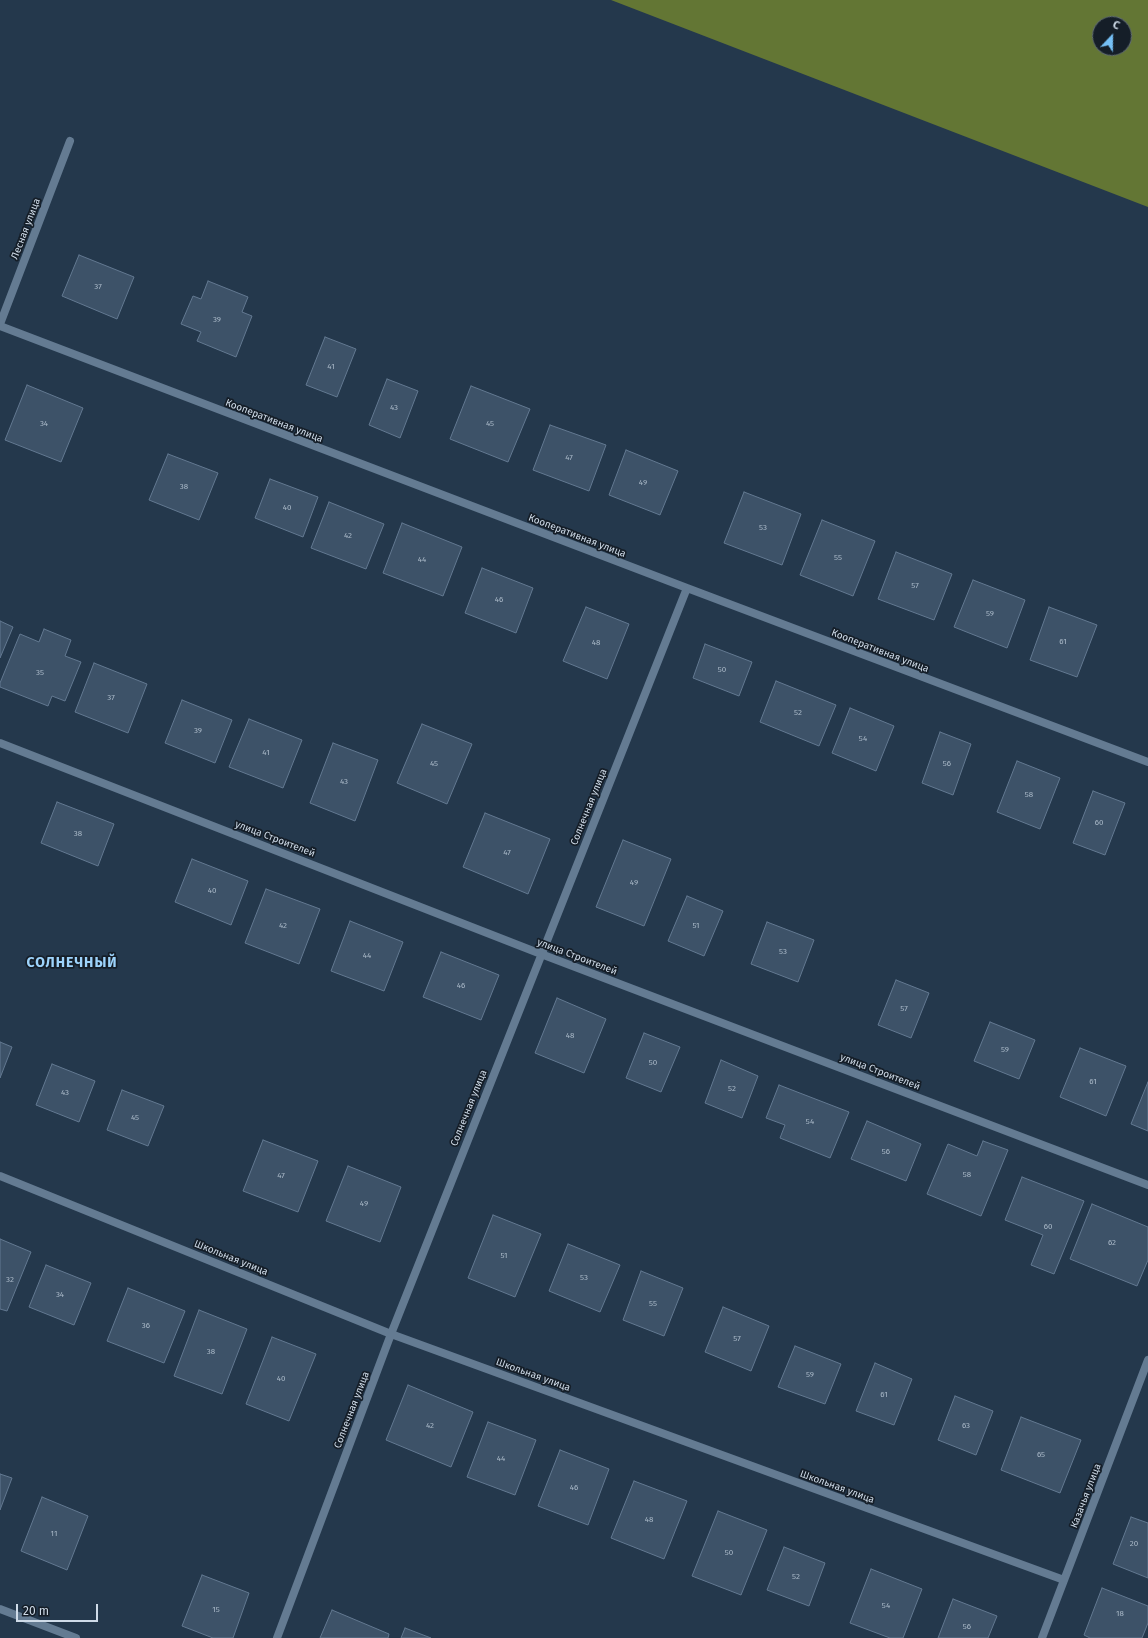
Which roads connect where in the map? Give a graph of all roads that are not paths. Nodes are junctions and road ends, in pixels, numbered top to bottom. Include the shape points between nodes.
1 (70, 141) dead end
2 (0, 325) edge
3 (687, 588) junction
4 (0, 743) edge
5 (1148, 762) edge
6 (541, 954) junction
7 (0, 1176) edge
8 (1148, 1185) edge
9 (391, 1334) junction
10 (1148, 1360) edge
11 (1064, 1580) junction
12 (0, 1609) edge
13 (76, 1638) edge
14 (277, 1638) edge
15 (1042, 1638) edge

1 - 2 street, Лесная улица
2 - 3 street, Кооперативная улица
3 - 5 street, Кооперативная улица
3 - 6 street, Солнечная улица
4 - 6 street, улица Строителей
6 - 8 street, улица Строителей
6 - 9 street, Солнечная улица
7 - 9 street, Школьная улица
9 - 11 street, Школьная улица
9 - 14 street, Солнечная улица
10 - 11 street, Казачья улица
11 - 15 street, Казачья улица
12 - 13 street

